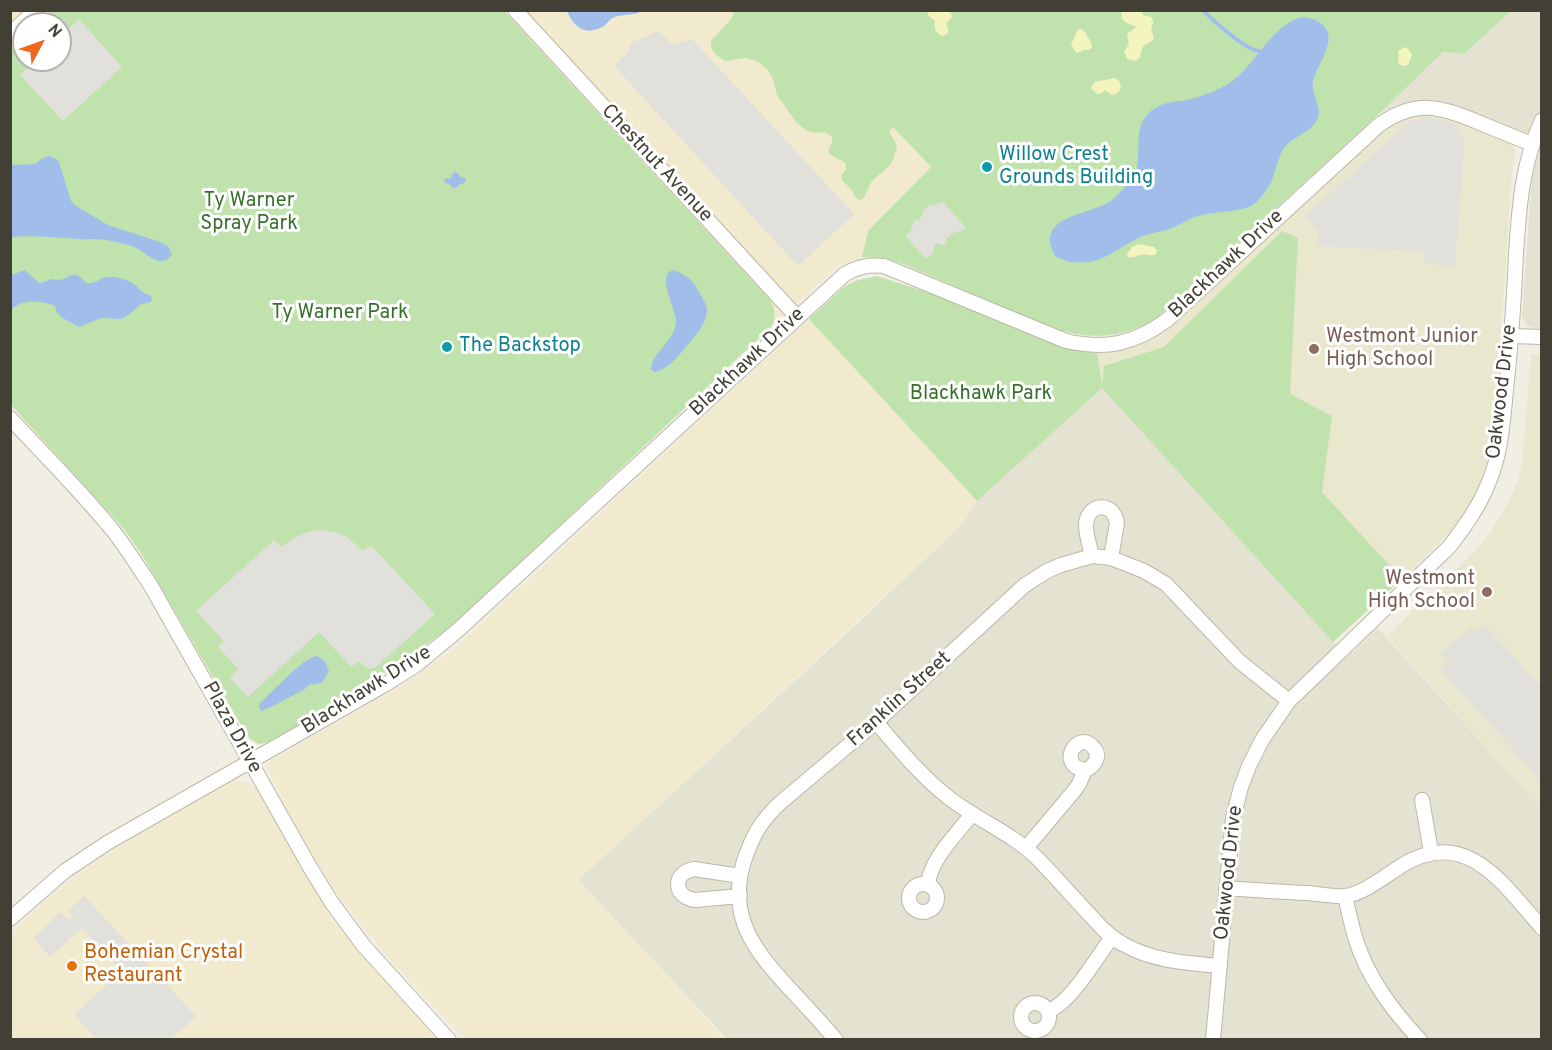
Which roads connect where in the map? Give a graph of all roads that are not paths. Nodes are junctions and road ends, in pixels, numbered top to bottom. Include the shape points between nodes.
1 (36, 10) edge
2 (514, 10) edge
3 (10, 34) edge
4 (1542, 120) edge
5 (1532, 144) junction
6 (797, 317) junction
7 (1512, 336) junction
8 (1542, 337) edge
9 (10, 418) edge
10 (1092, 556) junction
11 (1111, 558) junction
12 (1289, 701) junction
13 (876, 722) junction
14 (250, 761) junction
15 (1084, 770) dead end
16 (1422, 800) dead end
17 (972, 814) junction
18 (1026, 848) junction
19 (1431, 852) junction
20 (740, 876) junction
21 (928, 885) dead end
22 (1226, 888) junction
23 (740, 896) junction
24 (1345, 896) junction
25 (10, 919) edge
26 (1542, 928) edge
27 (1112, 937) junction
28 (1220, 966) junction
29 (1048, 1011) dead end
30 (449, 1040) edge
31 (836, 1040) edge
32 (1213, 1040) edge
33 (1420, 1040) edge

1 - 3 street
2 - 6 street, Chestnut Avenue
4 - 5 street, Oakwood Drive
5 - 6 street, Blackhawk Drive via 1441,108 1423,107 1391,116 1167,320 1156,329 1120,343 1100,346 1066,341 896,270 875,265 845,274
5 - 7 street, Oakwood Drive via 1518,215
6 - 14 street, Blackhawk Drive via 439,647 386,684
7 - 8 street
7 - 12 street, Oakwood Drive via 1497,459 1471,517 1450,546
9 - 14 street, Plaza Drive via 133,558
10 - 11 street
10 - 11 street via 1086,524 1089,515 1100,507 1116,517
10 - 13 street, Franklin Street via 1060,565 1025,585
11 - 12 street via 1166,585 1239,661
12 - 22 street, Oakwood Drive via 1262,740 1241,787 1233,818
13 - 17 street via 932,783
13 - 20 street, Franklin Street via 768,814 751,840
14 - 25 street, Blackhawk Drive via 86,856
14 - 30 street, Plaza Drive via 332,903 363,945
15 - 18 street via 1074,791
16 - 19 street
17 - 18 street
17 - 21 street via 938,857
18 - 27 street
19 - 24 street
19 - 26 street via 1456,854 1479,862
20 - 23 street, Franklin Street
20 - 23 street via 694,869 682,874 678,884 689,899
22 - 24 street
22 - 28 street, Oakwood Drive
23 - 31 street, Franklin Street via 743,923 754,945
24 - 33 street via 1355,938 1369,971 1395,1012
27 - 28 street via 1158,958
27 - 29 street via 1069,996
28 - 32 street, Oakwood Drive

